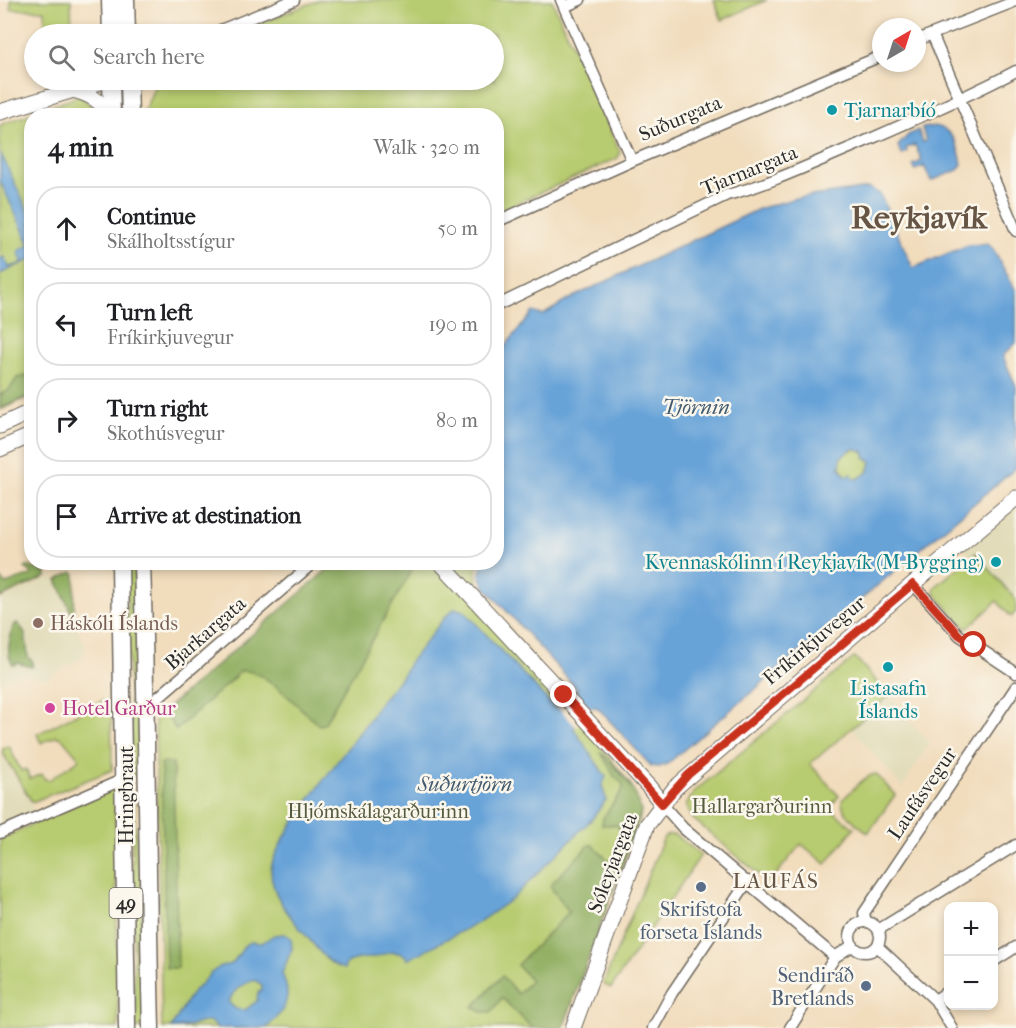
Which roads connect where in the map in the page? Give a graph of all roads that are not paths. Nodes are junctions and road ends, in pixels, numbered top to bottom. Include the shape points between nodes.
1 (110, 0) edge
2 (126, 0) edge
3 (294, 0) edge
4 (580, 0) edge
5 (1016, 1) edge
6 (562, 4) edge
7 (111, 24) edge
8 (127, 24) edge
9 (235, 24) edge
10 (932, 34) junction
11 (926, 36) edge
12 (872, 60) edge
13 (1016, 71) edge
14 (72, 90) joint
15 (111, 90) edge
16 (123, 90) edge
17 (129, 90) edge
18 (960, 100) junction
19 (106, 108) edge
20 (112, 108) edge
21 (128, 108) edge
22 (130, 108) edge
23 (0, 111) edge
24 (632, 161) junction
25 (504, 218) edge
26 (1016, 231) edge
27 (504, 302) edge
28 (24, 415) edge
29 (0, 426) edge
30 (24, 438) edge
31 (0, 449) edge
32 (1016, 492) edge
33 (1016, 498) edge
34 (997, 512) junction
35 (120, 570) edge
36 (142, 570) edge
37 (305, 570) edge
38 (447, 570) edge
39 (913, 584) junction
40 (1016, 673) edge
41 (1016, 687) edge
42 (147, 707) junction
43 (124, 778) junction
44 (662, 804) junction
45 (0, 833) edge
46 (1016, 845) edge
47 (147, 878) junction
48 (748, 881) junction
49 (866, 922) junction
50 (878, 930) junction
51 (853, 945) junction
52 (877, 946) junction
53 (1016, 947) edge
54 (836, 957) junction
55 (998, 958) edge
56 (944, 994) edge
57 (934, 1000) junction
58 (127, 1028) edge
59 (151, 1028) edge
60 (573, 1028) edge
61 (584, 1028) edge
62 (653, 1028) edge
63 (790, 1028) edge
64 (952, 1028) edge

1 - 7 main road
2 - 8 main road
3 - 9 street
4 - 6 street
5 - 10 street
6 - 24 street
10 - 11 street
10 - 18 street
12 - 24 street, Suðurgata
13 - 18 street, Tjarnargata
14 - 19 main road via 94,97
14 - 23 main road
15 - 20 main road
16 - 21 main road
17 - 22 main road
18 - 26 street
18 - 27 street, Tjarnargata via 790,173 727,195
24 - 25 street, Suðurgata
28 - 29 main road
30 - 31 main road
32 - 34 main road, Fríkirkjuvegur
33 - 34 main road, Fríkirkjuvegur
34 - 39 main road, Fríkirkjuvegur
35 - 43 main road, Hringbraut / 49
36 - 42 main road, Hringbraut / 49
37 - 42 street, Bjarkargata
38 - 44 main road
39 - 40 street via 959,635
39 - 44 main road, Fríkirkjuvegur via 688,775
41 - 49 street, Laufásvegur via 864,913
42 - 47 main road, Hringbraut / 49
43 - 45 street
43 - 47 main road via 131,780 136,791 139,842
43 - 58 main road, Hringbraut / 49
44 - 48 street via 683,828
44 - 60 main road, Sóleyjargata via 647,825
44 - 61 main road, Sóleyjargata via 658,826
46 - 50 street
47 - 59 main road, Hringbraut / 49
48 - 54 street
48 - 62 street via 666,1002
49 - 50 street
49 - 51 street via 852,929
50 - 52 street
51 - 52 street via 861,951
51 - 54 street
52 - 57 street
53 - 55 street
54 - 63 street
56 - 57 street
57 - 64 street

